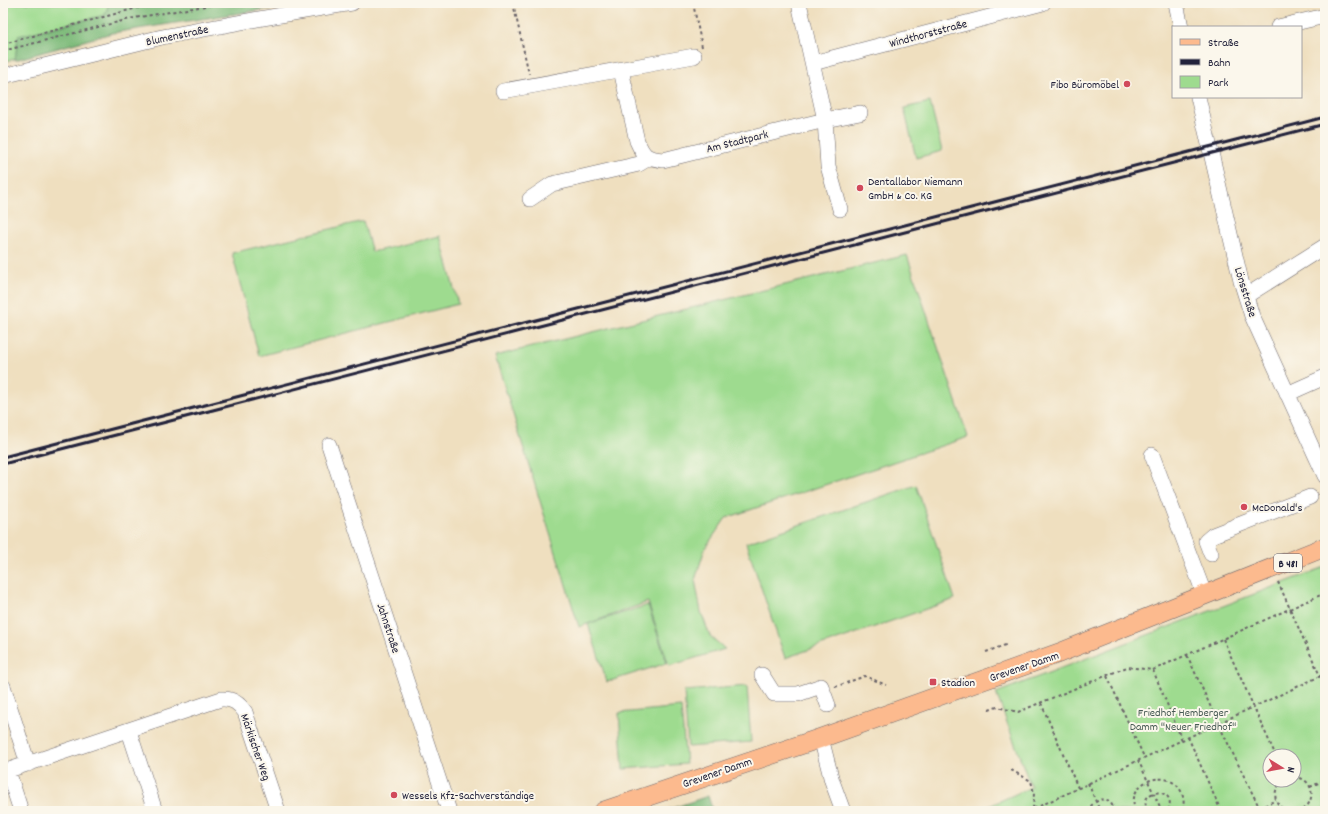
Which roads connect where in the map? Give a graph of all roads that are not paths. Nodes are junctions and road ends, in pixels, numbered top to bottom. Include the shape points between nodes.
1 (352, 3) edge
2 (799, 3) edge
3 (1042, 3) edge
4 (1176, 3) edge
5 (1325, 16) edge
6 (1181, 26) edge
7 (1282, 26) edge
8 (694, 56) road end
9 (813, 63) junction
10 (621, 70) junction
11 (3, 76) edge
12 (503, 91) dead end
13 (1198, 98) edge
14 (860, 113) dead end
15 (825, 120) junction
16 (649, 158) junction
17 (530, 199) dead end
18 (840, 209) dead end
19 (1325, 246) edge
20 (1246, 296) junction
21 (1325, 377) edge
22 (1287, 394) junction
23 (329, 445) dead end
24 (1152, 455) dead end
25 (1325, 476) edge
26 (1310, 497) dead end
27 (1325, 547) edge
28 (1211, 554) dead end
29 (1205, 596) junction
30 (762, 675) dead end
31 (3, 686) edge
32 (828, 705) dead end
33 (128, 731) junction
34 (821, 738) junction
35 (28, 764) junction
36 (6, 771) edge
37 (21, 811) edge
38 (155, 811) edge
39 (278, 811) edge
40 (449, 811) edge
41 (604, 811) edge
42 (843, 811) edge

1 - 11 street, Blumenstraße via 162,37
2 - 9 street
3 - 9 street, Windthorststraße
4 - 6 street
5 - 7 street
8 - 10 street
9 - 15 street
10 - 12 street
10 - 16 street via 637,141
13 - 20 street, Lönsstraße
14 - 15 street, Am Stadtpark
15 - 16 street, Am Stadtpark via 663,160
15 - 18 street via 828,166
16 - 17 street, Am Stadtpark via 639,164 552,184
19 - 20 street
20 - 22 street, Lönsstraße via 1252,316
21 - 22 street
22 - 25 street, Lönsstraße
23 - 40 street, Jahnstraße
24 - 29 street
26 - 28 street via 1213,535 1206,541
27 - 29 main road, Grevener Damm / B 481
29 - 34 main road, Grevener Damm / B 481 via 1081,646
30 - 32 street via 774,694 798,694 821,686
31 - 35 street
33 - 35 street, Märkischer Weg
33 - 38 street
33 - 39 street, Märkischer Weg via 229,698 245,712
34 - 41 main road, Grevener Damm / B 481
34 - 42 street
35 - 36 street, Märkischer Weg
36 - 37 street, Märkischer Weg

